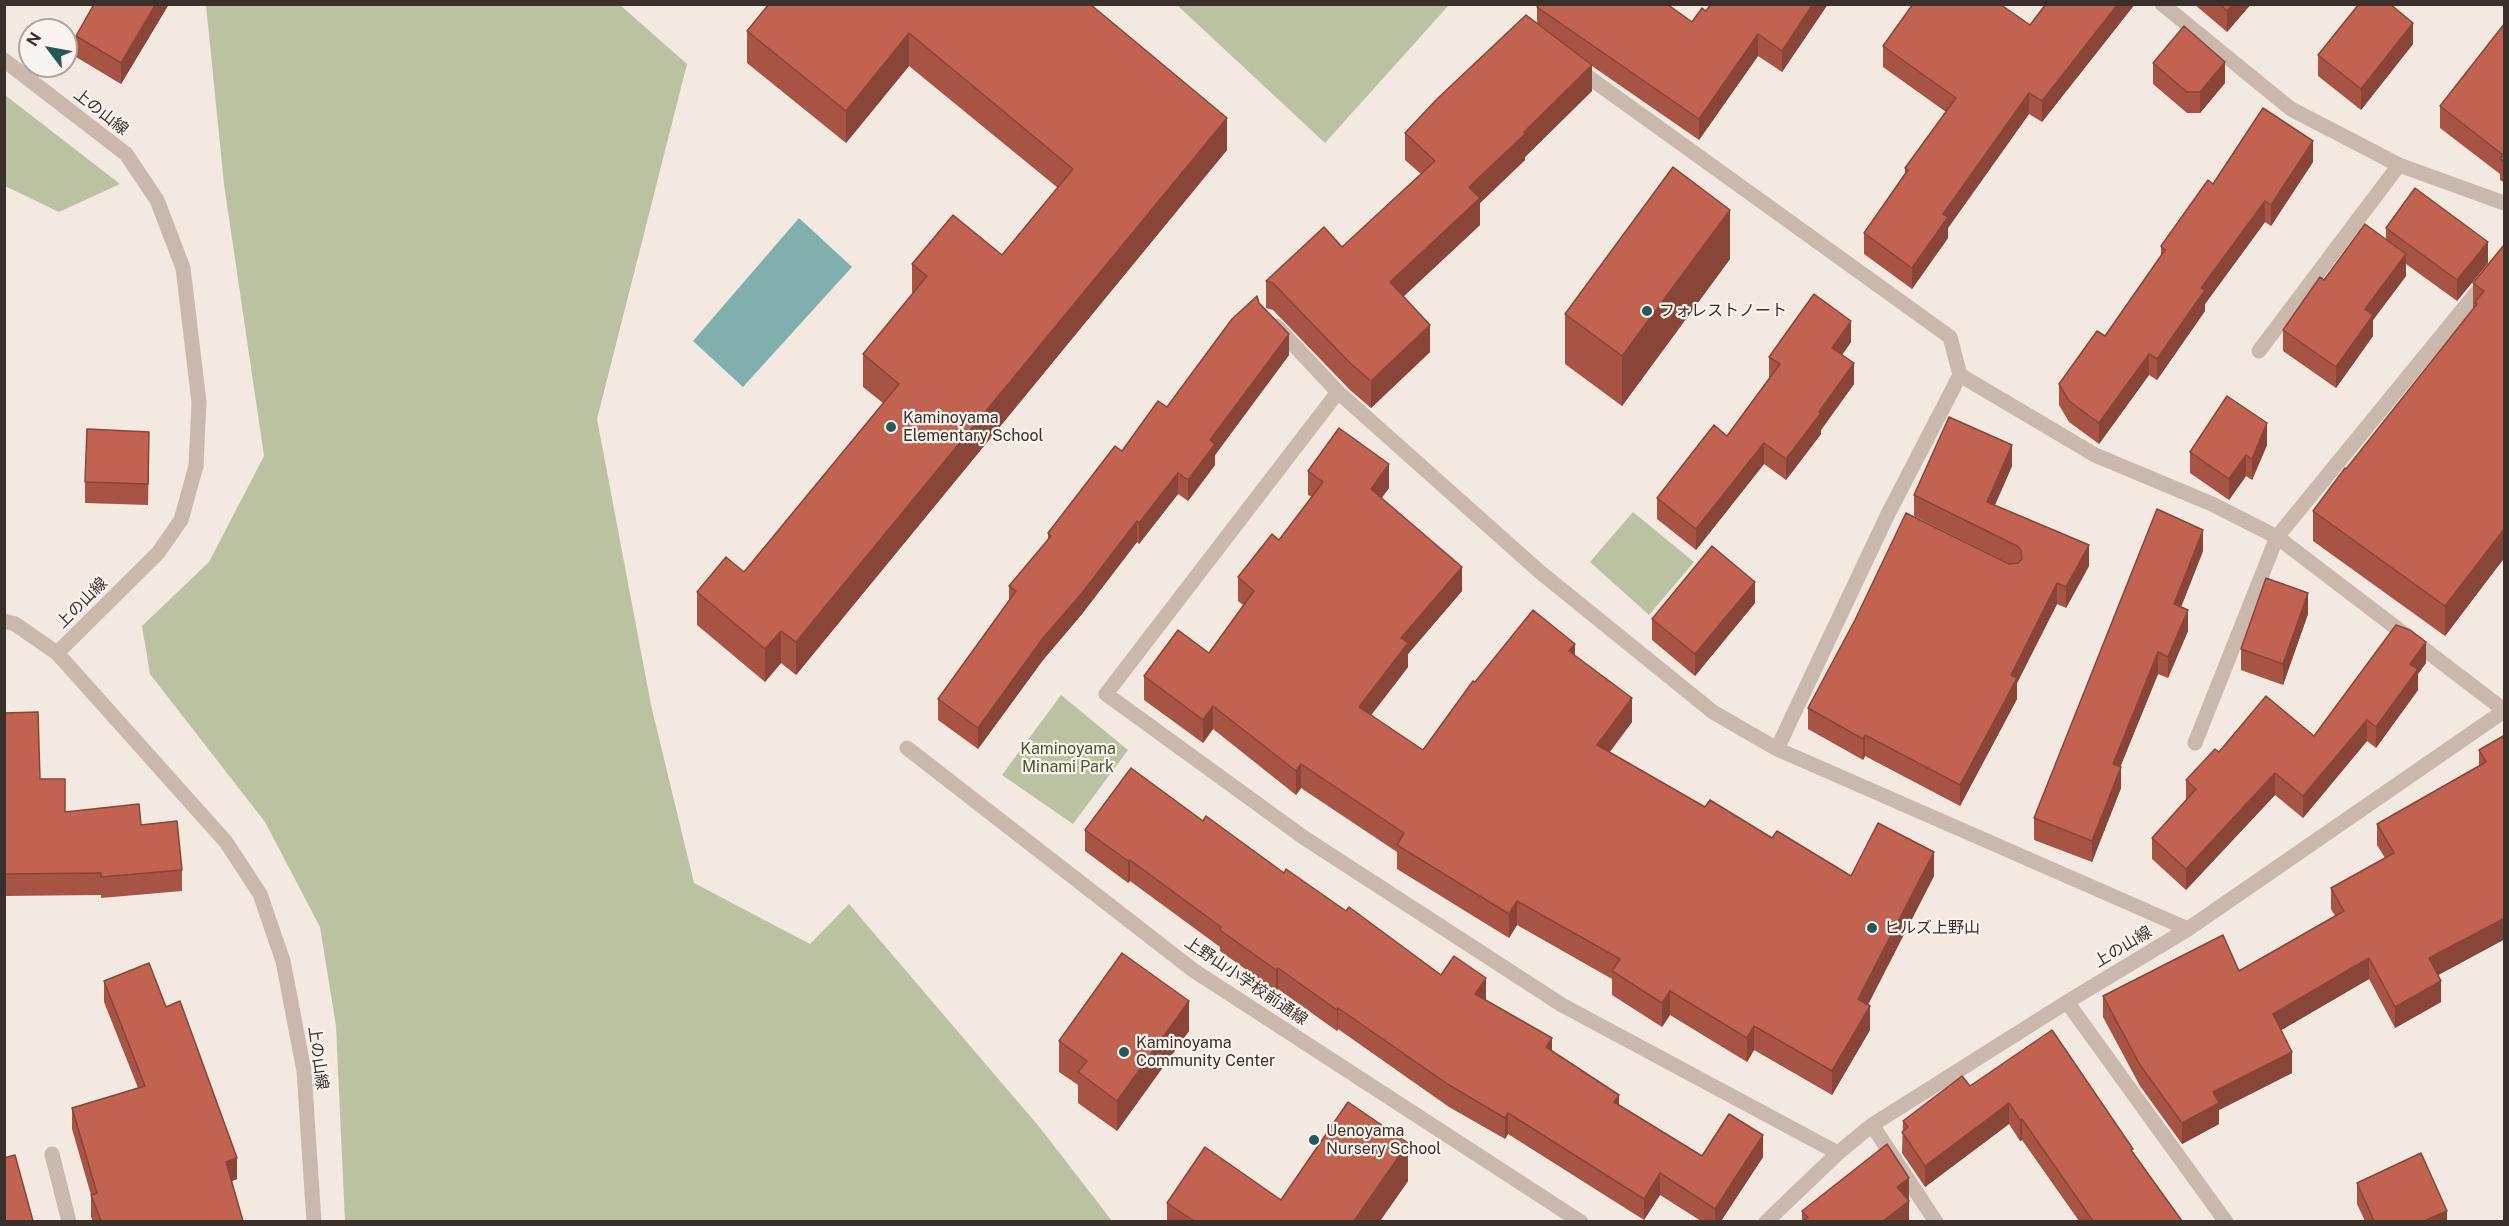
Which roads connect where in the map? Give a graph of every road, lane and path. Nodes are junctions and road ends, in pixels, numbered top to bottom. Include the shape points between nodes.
1 (2162, 4) edge
2 (1563, 59) edge
3 (4, 60) edge
4 (2399, 165) junction
5 (2505, 203) edge
6 (2505, 259) edge
7 (1266, 317) edge
8 (2259, 351) dead end
9 (1960, 375) junction
10 (1338, 392) junction
11 (2277, 537) junction
12 (4, 621) edge
13 (57, 653) junction
14 (2505, 710) edge
15 (2195, 743) dead end
16 (907, 748) dead end
17 (1777, 749) junction
18 (2188, 929) junction
19 (2067, 1002) junction
20 (1872, 1125) junction
21 (1838, 1153) junction
22 (52, 1154) dead end
23 (69, 1221) edge
24 (314, 1221) edge
25 (1581, 1221) edge
26 (1766, 1221) edge
27 (1936, 1221) edge
28 (2226, 1221) edge

1 - 4 street via 2291,108
2 - 9 street via 1950,337
3 - 13 street, 上の山線 via 126,154 157,200 183,268 199,402 196,466 181,520 158,553
4 - 5 street
4 - 8 street
6 - 11 street
7 - 10 street
9 - 11 street via 2095,455 2212,504
9 - 17 street
10 - 17 street via 1540,572 1713,712
10 - 21 street via 1106,694 1304,837 1562,1005
11 - 14 street
11 - 15 street
12 - 13 street via 15,624
13 - 24 street, 上の山線 via 226,842 260,894 283,961 304,1071
14 - 18 street, 上の山線
16 - 25 street, 上野山小学校前通線 via 1192,970
17 - 18 street
18 - 19 street, 上の山線
19 - 20 street, 上の山線
19 - 28 street
20 - 21 street, 上の山線
20 - 27 street
21 - 26 street, 上の山線
22 - 23 street

